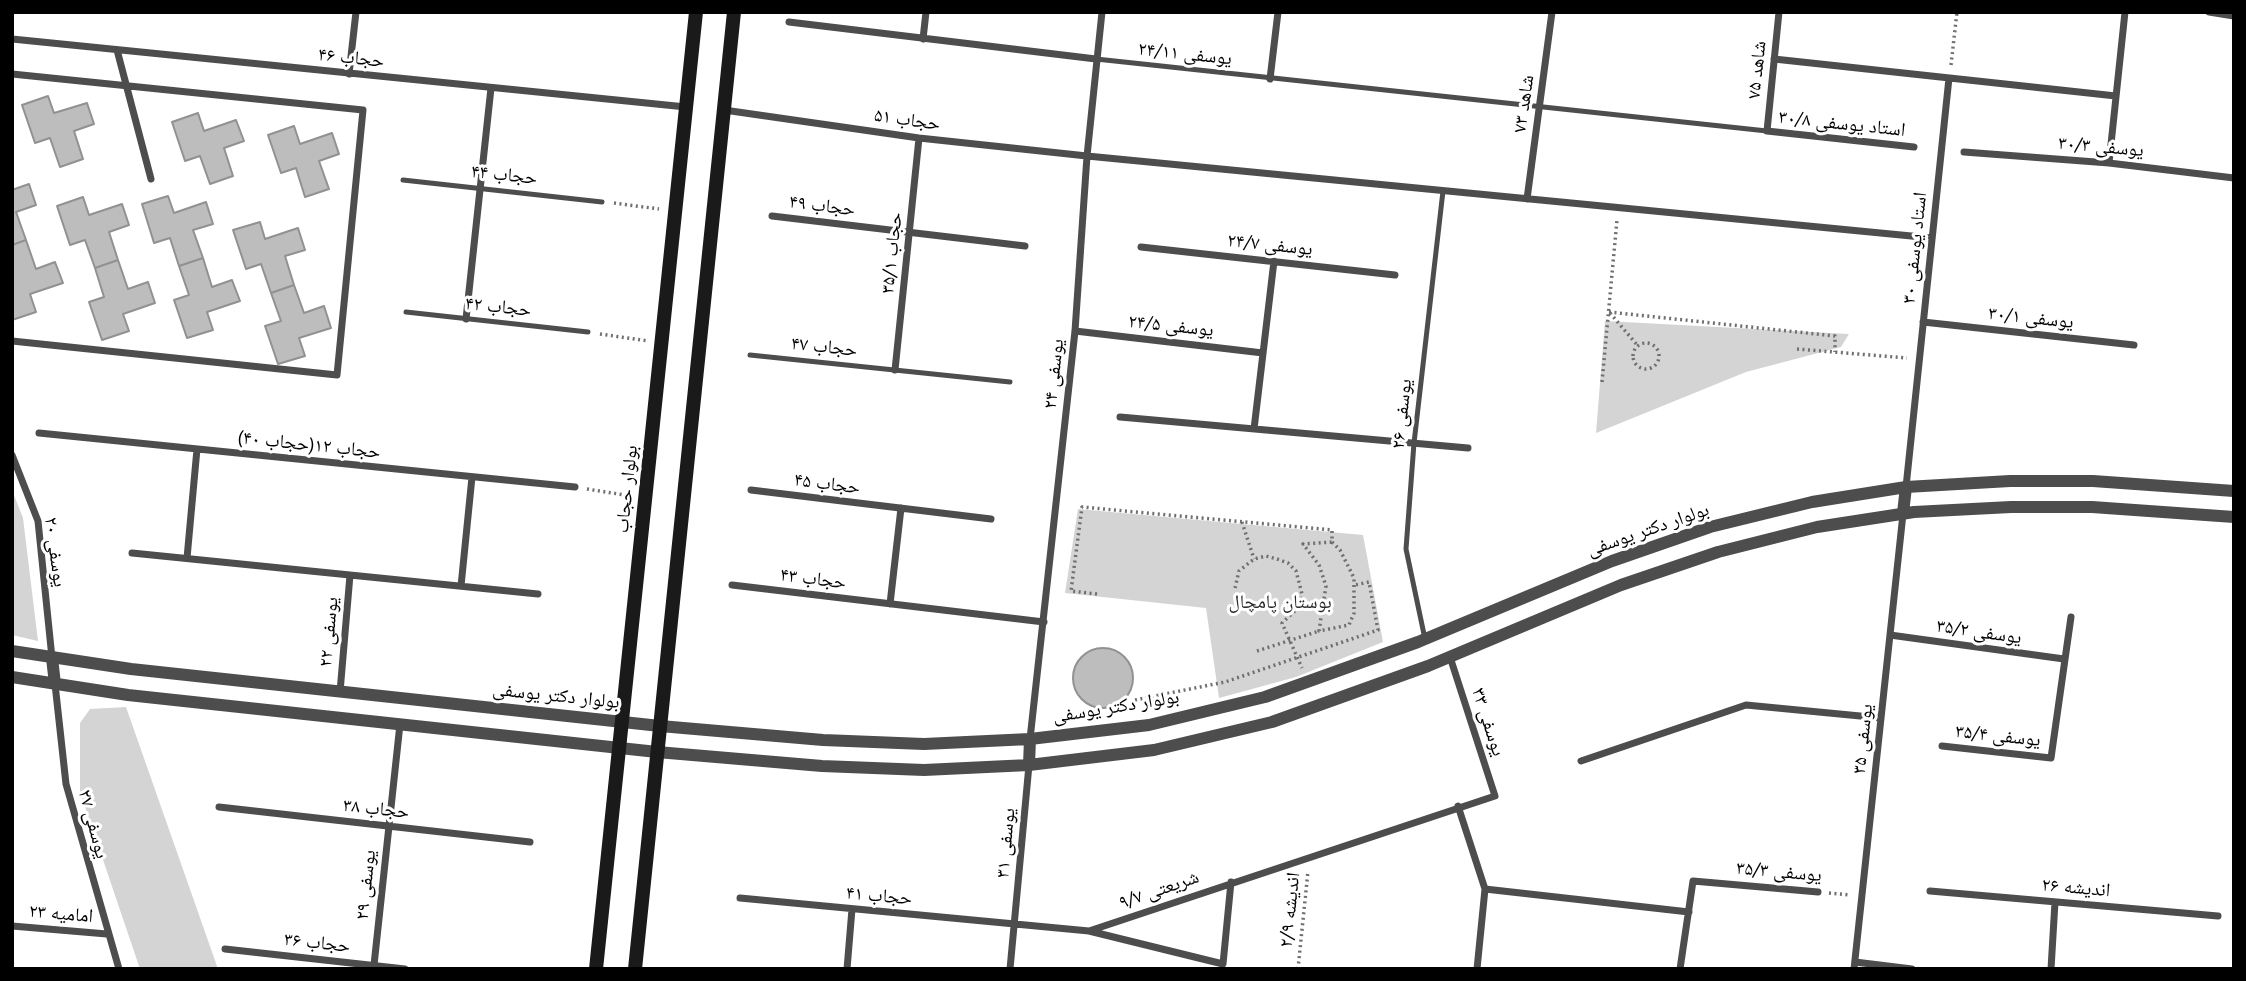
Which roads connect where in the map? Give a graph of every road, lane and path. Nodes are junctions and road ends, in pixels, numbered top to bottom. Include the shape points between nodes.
1 (356, 12) edge
2 (696, 12) edge
3 (734, 12) edge
4 (926, 12) edge
5 (1102, 12) edge
6 (1278, 12) edge
7 (1552, 12) edge
8 (1779, 12) edge
9 (1957, 12) edge
10 (2124, 12) edge
11 (2209, 12) edge
12 (2234, 16) edge
13 (789, 22) dead end
14 (923, 38) junction
15 (12, 39) edge
16 (117, 50) junction
17 (1096, 59) junction
18 (1774, 59) junction
19 (349, 74) junction
20 (12, 75) edge
21 (1949, 78) junction
22 (1270, 79) junction
23 (127, 86) junction
24 (491, 88) junction
25 (2116, 96) junction
26 (1541, 106) junction
27 (686, 107) junction
28 (724, 110) junction
29 (1767, 131) junction
30 (919, 138) junction
31 (1914, 147) dead end
32 (1964, 152) dead end
33 (1087, 156) junction
34 (2109, 163) junction
35 (2234, 178) edge
36 (151, 179) dead end
37 (403, 180) dead end
38 (480, 189) junction
39 (1443, 191) junction
40 (1527, 199) junction
41 (602, 202) joint
42 (1618, 208) junction
43 (675, 210) junction
44 (772, 215) dead end
45 (910, 232) junction
46 (1932, 238) junction
47 (1025, 246) dead end
48 (1141, 247) dead end
49 (1274, 261) junction
50 (1395, 275) dead end
51 (1609, 312) junction
52 (406, 313) dead end
53 (466, 319) junction
54 (1923, 322) junction
55 (1074, 331) junction
56 (587, 332) joint
57 (12, 341) edge
58 (662, 342) junction
59 (2134, 345) dead end
60 (1638, 346) junction
61 (1797, 349) dead end
62 (1835, 352) junction
63 (1263, 353) junction
64 (750, 355) dead end
65 (1919, 359) junction
66 (895, 370) junction
67 (1010, 382) dead end
68 (1602, 382) dead end
69 (1120, 417) dead end
70 (1254, 429) junction
71 (39, 433) dead end
72 (1414, 443) junction
73 (1468, 448) dead end
74 (197, 449) junction
75 (12, 455) edge
76 (472, 477) junction
77 (1906, 487) junction
78 (575, 488) joint
79 (751, 491) dead end
80 (2234, 491) edge
81 (645, 498) junction
82 (901, 508) junction
83 (1903, 513) junction
84 (2234, 517) edge
85 (991, 519) dead end
86 (1242, 522) junction
87 (1332, 542) junction
88 (132, 553) dead end
89 (187, 558) junction
90 (1254, 559) junction
91 (350, 575) junction
92 (732, 585) dead end
93 (1355, 585) junction
94 (461, 586) junction
95 (1235, 588) dead end
96 (538, 594) dead end
97 (1097, 594) dead end
98 (890, 604) junction
99 (2071, 617) dead end
100 (1044, 622) junction
101 (1319, 631) junction
102 (1890, 635) junction
103 (1425, 639) junction
104 (1290, 640) junction
105 (12, 651) edge
106 (1257, 651) dead end
107 (1450, 657) junction
108 (52, 658) junction
109 (1298, 658) junction
110 (2064, 659) junction
111 (12, 677) edge
112 (1308, 682) junction
113 (55, 684) junction
114 (340, 692) junction
115 (1136, 700) dead end
116 (1881, 718) junction
117 (622, 722) junction
118 (400, 724) junction
119 (660, 726) junction
120 (1030, 739) junction
121 (1942, 746) dead end
122 (619, 748) junction
123 (657, 752) junction
124 (1581, 761) dead end
125 (1029, 765) junction
126 (1495, 796) joint
127 (1458, 806) junction
128 (219, 807) dead end
129 (388, 826) junction
130 (530, 842) dead end
131 (1310, 855) junction
132 (1231, 882) junction
133 (1485, 889) junction
134 (1930, 891) dead end
135 (1818, 892) joint
136 (1862, 896) junction
137 (740, 898) dead end
138 (2056, 902) junction
139 (852, 909) junction
140 (1689, 912) junction
141 (2218, 916) dead end
142 (1015, 925) junction
143 (12, 926) edge
144 (1088, 931) junction
145 (107, 934) junction
146 (225, 949) dead end
147 (374, 965) junction
148 (1854, 966) edge
149 (119, 969) edge
150 (405, 969) edge
151 (596, 969) edge
152 (635, 969) edge
153 (847, 969) edge
154 (1010, 969) edge
155 (1298, 969) edge
156 (1477, 969) edge
157 (1680, 969) edge
158 (1912, 969) edge
159 (2051, 969) edge

1 - 19 street
2 - 27 main road, بولوار حجاب
3 - 28 main road
4 - 14 street
5 - 17 street, یوسفی ۲۴
6 - 22 street
7 - 26 street, شاهد ۷۳
8 - 18 street, شاهد ۷۵
9 - 21 path
10 - 25 street
11 - 12 street
13 - 14 street
14 - 17 street
15 - 16 street, حجاب ۴۶
16 - 19 street, حجاب ۴۶
16 - 23 street
17 - 22 lane, یوسفی ۲۴/۱۱
17 - 33 street, یوسفی ۲۴
18 - 21 street
18 - 29 street, شاهد ۷۵
19 - 24 street, حجاب ۴۶
20 - 23 street
21 - 25 street
21 - 46 street, استاد یوسفی ۳۰
22 - 26 lane, یوسفی ۲۴/۱۱
23 - 36 street
23 - 57 street via 363,110 337,375
24 - 27 street, حجاب ۴۶
24 - 38 street
25 - 34 street
26 - 29 lane, یوسفی ۲۴/۱۱
26 - 40 street, شاهد ۷۳
27 - 43 main road, بولوار حجاب
28 - 30 street, حجاب ۵۱
28 - 119 main road
29 - 31 street, استاد یوسفی ۳۰/۸
30 - 33 street, حجاب ۵۱
30 - 45 street, حجاب ۳۵/۱
32 - 34 street, یوسفی ۳۰/۳
33 - 39 street, حجاب ۵۱
33 - 55 street, یوسفی ۲۴
34 - 35 street, یوسفی ۳۰/۳
37 - 38 lane, حجاب ۴۴
38 - 41 lane, حجاب ۴۴
38 - 53 street
39 - 40 street, حجاب ۵۱
39 - 72 lane, یوسفی ۲۶
40 - 42 street, حجاب ۵۱
41 - 43 path
42 - 46 street, حجاب ۵۱
42 - 51 path
43 - 58 main road, بولوار حجاب
44 - 45 street, حجاب ۴۹
45 - 47 street, حجاب ۴۹
45 - 66 street, حجاب ۳۵/۱
46 - 54 street, استاد یوسفی ۳۰
48 - 49 street, یوسفی ۲۴/۷
49 - 50 street, یوسفی ۲۴/۷
49 - 63 street
51 - 60 path
51 - 62 path via 1835,337
51 - 68 path
52 - 53 lane, حجاب ۴۲
53 - 56 lane, حجاب ۴۲
54 - 59 street, یوسفی ۳۰/۱
54 - 65 street, استاد یوسفی ۳۰
55 - 63 street, یوسفی ۲۴/۵
55 - 100 street, یوسفی ۲۴
56 - 58 path
58 - 81 main road, بولوار حجاب
60 - 60 path via 1645,343 1658,349 1658,364 1652,369 1637,366 1633,352
61 - 62 path
62 - 65 path
63 - 70 street
64 - 66 lane, حجاب ۴۷
65 - 77 street, استاد یوسفی ۳۰
66 - 67 lane, حجاب ۴۷
69 - 70 street
70 - 72 street
71 - 74 street, حجاب ۱۲(حجاب ۴۰)
72 - 73 street
72 - 103 lane, یوسفی ۲۶ via 1406,549
74 - 76 street, حجاب ۱۲(حجاب ۴۰)
74 - 89 street
75 - 108 street, یوسفی ۲۰ via 38,521
76 - 78 street, حجاب ۱۲(حجاب ۴۰)
76 - 94 street
77 - 80 street, بولوار دکتر یوسفی via 2079,481
77 - 83 street
77 - 103 street, بولوار دکتر یوسفی via 1812,502 1710,527 1612,561
78 - 81 path
79 - 82 street, حجاب ۴۵
81 - 117 main road, بولوار حجاب
82 - 85 street, حجاب ۴۵
82 - 98 street
83 - 84 street via 2092,507
83 - 102 street, یوسفی ۳۵
83 - 107 street via 1817,527 1718,552 1621,585
86 - 87 path via 1332,530
86 - 90 path
86 - 97 path via 1082,508 1071,591
87 - 93 path via 1347,561
87 - 101 path via 1303,544 1319,565 1326,586
88 - 89 street
89 - 91 street
90 - 95 path via 1239,571
90 - 104 path via 1277,559 1296,571 1300,606 1282,623
91 - 94 street
91 - 114 street, یوسفی ۲۲
92 - 98 street, حجاب ۴۳
93 - 101 path via 1349,625
93 - 109 path via 1369,582 1378,630
94 - 96 street
98 - 100 street, حجاب ۴۳
99 - 110 street
100 - 120 street, یوسفی ۲۴
101 - 104 path
102 - 110 street, یوسفی ۳۵/۲
102 - 116 street, یوسفی ۳۵
103 - 112 street, بولوار دکتر یوسفی
104 - 106 path
104 - 109 path
105 - 108 street, بولوار دکتر یوسفی
107 - 125 street via 1272,722 1154,750
107 - 126 street, یوسفی ۳۳
108 - 113 street
108 - 114 street, بولوار دکتر یوسفی
109 - 112 path
109 - 115 path via 1225,682
110 - 121 street, یوسفی ۳۵/۴ via 2051,758
111 - 113 street
112 - 120 street, بولوار دکتر یوسفی via 1149,725
113 - 118 street
113 - 145 street, یوسفی ۲۷ via 66,784
114 - 117 street, بولوار دکتر یوسفی
116 - 124 street via 1746,705
116 - 136 street, یوسفی ۳۵
117 - 119 street, بولوار دکتر یوسفی
117 - 122 main road, بولوار حجاب
118 - 122 street
118 - 129 street, یوسفی ۲۹
119 - 120 street, بولوار دکتر یوسفی via 823,740
119 - 123 main road
120 - 125 street
122 - 123 street
122 - 151 main road, بولوار حجاب
123 - 125 street via 924,770
123 - 152 main road
125 - 142 street, یوسفی ۳۱
126 - 127 street, شریعتی ۹/۷
127 - 131 street, شریعتی ۹/۷
127 - 133 street
128 - 129 street, حجاب ۳۸
129 - 130 street, حجاب ۳۸
129 - 147 street, یوسفی ۲۹
131 - 132 street, شریعتی ۹/۷
131 - 155 path, اندیشه ۲/۹
132 - 144 street, شریعتی ۹/۷
132 - 144 street via 1223,964
133 - 140 street
133 - 156 street
134 - 138 street, اندیشه ۲۶
135 - 136 path, یوسفی ۳۵/۳
135 - 140 street, یوسفی ۳۵/۳ via 1693,881
136 - 148 street, یوسفی ۳۵
137 - 139 street, حجاب ۴۱
138 - 141 street, اندیشه ۲۶
138 - 159 street
139 - 142 street, حجاب ۴۱
139 - 153 street
140 - 157 street
142 - 144 street, شریعتی ۹/۷
142 - 154 street, یوسفی ۳۱
143 - 145 street, امامیه ۲۳
145 - 149 street, یوسفی ۲۷
146 - 147 street, حجاب ۳۶
147 - 150 street, حجاب ۳۶
148 - 158 street

